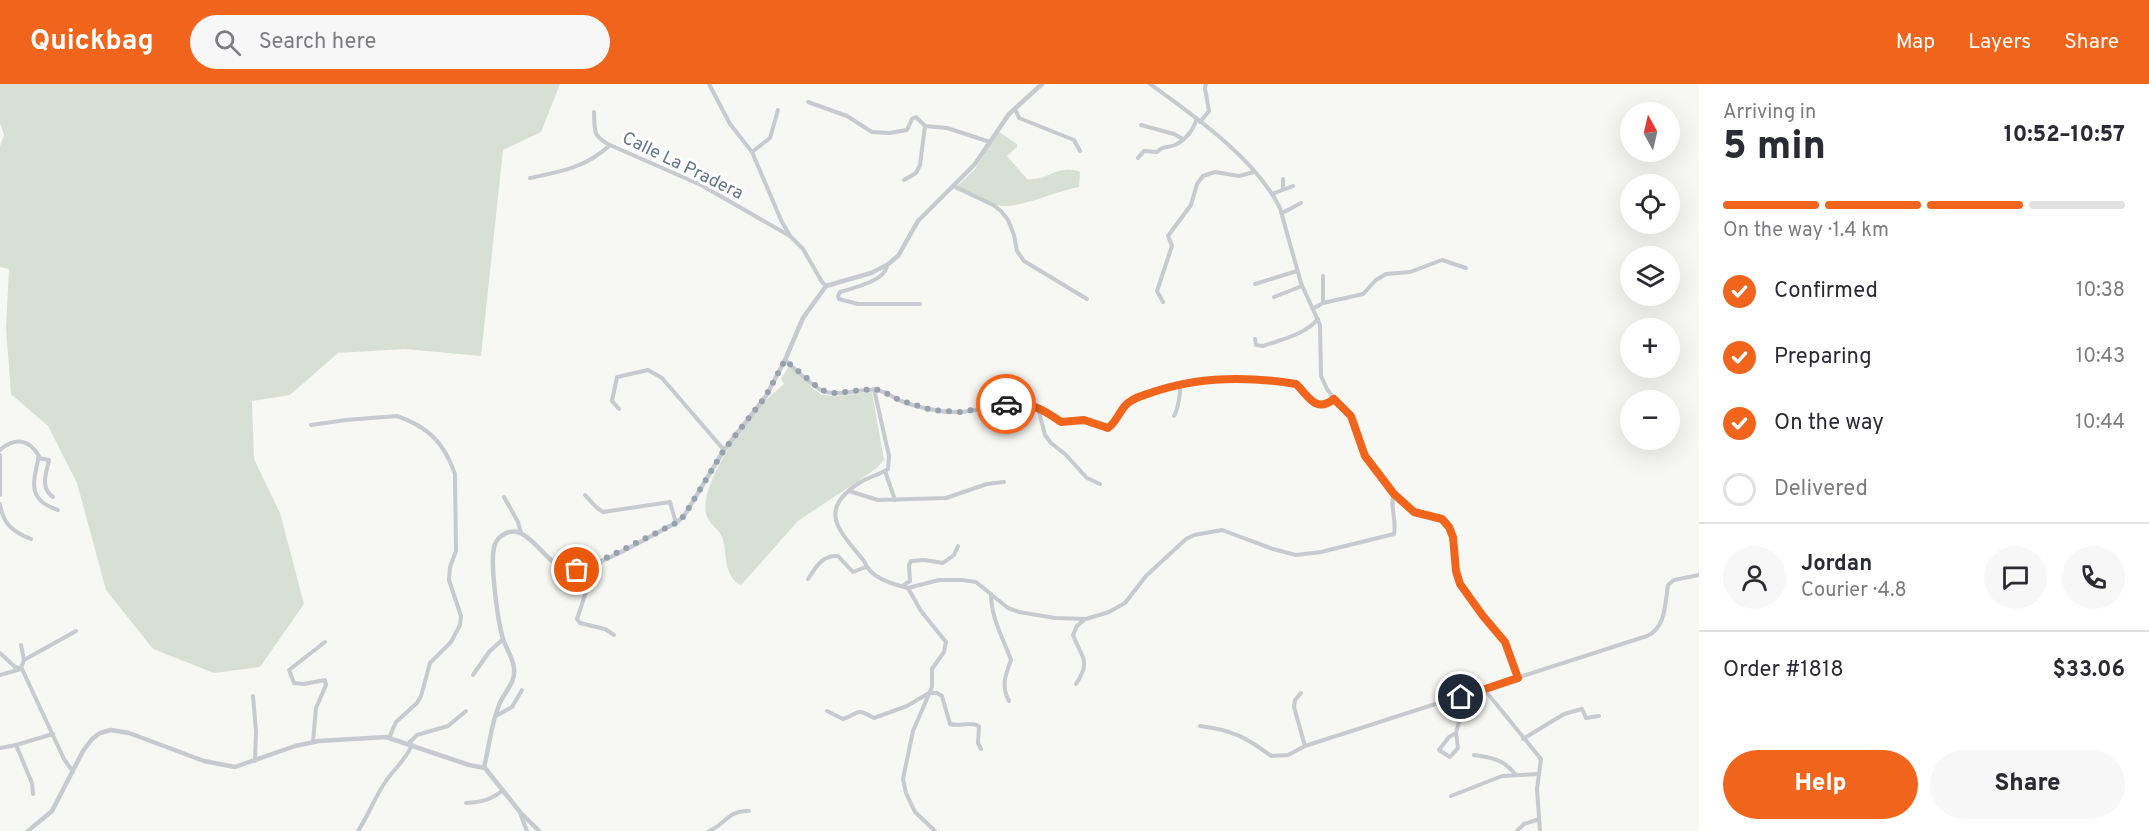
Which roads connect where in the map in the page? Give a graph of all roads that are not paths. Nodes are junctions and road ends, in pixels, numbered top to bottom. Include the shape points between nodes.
1 (709, 84) edge
2 (1042, 84) edge
3 (1150, 84) edge
4 (1206, 84) edge
5 (808, 102) dead end
6 (1015, 109) junction
7 (778, 110) dead end
8 (594, 112) dead end
9 (1198, 120) junction
10 (1141, 125) dead end
11 (925, 126) junction
12 (1183, 139) junction
13 (990, 142) junction
14 (610, 145) junction
15 (1080, 151) dead end
16 (752, 152) junction
17 (1138, 158) dead end
18 (1254, 172) junction
19 (530, 178) dead end
20 (1283, 179) dead end
21 (904, 180) dead end
22 (954, 186) junction
23 (1293, 186) dead end
24 (1283, 189) junction
25 (1272, 194) junction
26 (1301, 203) dead end
27 (1282, 213) junction
28 (790, 236) junction
29 (887, 265) junction
30 (1466, 268) dead end
31 (1297, 272) junction
32 (1323, 276) dead end
33 (1256, 284) dead end
34 (826, 286) junction
35 (1302, 286) junction
36 (1274, 297) dead end
37 (1087, 299) dead end
38 (1163, 302) dead end
39 (1323, 303) junction
40 (920, 304) dead end
41 (1314, 308) junction
42 (1318, 318) junction
43 (1255, 339) dead end
44 (785, 360) junction
45 (1180, 383) junction
46 (874, 389) junction
47 (1334, 399) junction
48 (1038, 408) junction
49 (619, 409) dead end
50 (1174, 417) dead end
51 (311, 425) dead end
52 (0, 450) edge
53 (724, 450) junction
54 (0, 455) edge
55 (38, 458) junction
56 (885, 471) junction
57 (1004, 482) dead end
58 (1100, 484) dead end
59 (849, 491) junction
60 (1394, 494) junction
61 (0, 495) edge
62 (585, 495) dead end
63 (504, 497) dead end
64 (53, 498) dead end
65 (895, 500) junction
66 (0, 504) edge
67 (58, 510) dead end
68 (676, 523) junction
69 (521, 533) junction
70 (31, 539) dead end
71 (958, 546) dead end
72 (602, 560) junction
73 (866, 567) junction
74 (1699, 575) edge
75 (808, 579) dead end
76 (901, 586) junction
77 (908, 588) junction
78 (992, 593) junction
79 (1086, 619) junction
80 (76, 631) dead end
81 (614, 635) dead end
82 (503, 639) junction
83 (325, 642) dead end
84 (21, 645) dead end
85 (0, 653) edge
86 (24, 660) junction
87 (21, 668) junction
88 (0, 675) edge
89 (473, 675) dead end
90 (1518, 678) junction
91 (1076, 684) dead end
92 (1484, 689) junction
93 (522, 690) dead end
94 (929, 693) junction
95 (1301, 693) dead end
96 (253, 696) dead end
97 (1461, 697) junction
98 (1009, 701) dead end
99 (466, 711) dead end
100 (827, 711) dead end
101 (496, 716) junction
102 (1599, 716) dead end
103 (1200, 726) dead end
104 (1455, 733) junction
105 (53, 734) junction
106 (389, 738) junction
107 (1523, 739) junction
108 (313, 742) junction
109 (410, 744) junction
110 (16, 746) junction
111 (1305, 746) junction
112 (0, 748) edge
113 (981, 749) dead end
114 (1474, 755) dead end
115 (255, 761) junction
116 (484, 767) junction
117 (73, 772) junction
118 (1539, 774) junction
119 (1516, 775) junction
120 (503, 790) junction
121 (33, 794) dead end
122 (1451, 796) dead end
123 (466, 803) dead end
124 (749, 810) dead end
125 (520, 812) junction
126 (1539, 819) junction
127 (28, 831) edge
128 (358, 831) edge
129 (527, 831) edge
130 (539, 831) edge
131 (709, 831) edge
132 (935, 831) edge
133 (1517, 831) edge
134 (1540, 831) edge

1 - 16 street via 730,124
2 - 6 street
3 - 9 street
4 - 9 street via 1209,111
5 - 11 street via 847,116 872,132 902,132 916,117
6 - 13 street
6 - 15 street via 1019,118 1074,140
7 - 16 street via 770,138
8 - 14 street via 595,134
9 - 12 street via 1191,134
9 - 18 street
10 - 12 street
11 - 13 street via 947,128
11 - 21 street via 920,165 916,173
12 - 17 street via 1157,152 1144,151
13 - 22 street
14 - 19 street, Calle La Pradera via 569,170
14 - 28 street, Calle La Pradera via 701,185
16 - 28 street
18 - 25 street
18 - 38 street via 1239,176 1215,172 1203,176 1197,184 1191,206 1168,236 1172,246 1157,291
20 - 24 street
22 - 29 street via 918,221 898,256
22 - 37 street via 1000,211 1008,220 1024,261
23 - 24 street
24 - 25 street
25 - 27 street
26 - 27 street
27 - 31 street
28 - 34 street
29 - 34 street
29 - 40 street via 883,274 840,292 838,299 858,304
30 - 39 street via 1442,261 1410,272 1386,274 1363,294
31 - 33 street
31 - 35 street
32 - 39 street
34 - 44 street via 803,318
35 - 36 street
35 - 41 street
39 - 41 street
41 - 42 street
42 - 43 street via 1303,332 1263,346 1256,345
42 - 47 street via 1321,376
44 - 46 street via 821,390 834,393
44 - 53 street via 766,396
45 - 47 street via 1230,378 1277,381 1296,384 1316,404 1328,404
45 - 48 street via 1135,398 1108,428 1084,420 1061,422
45 - 50 street
46 - 48 street via 932,410 960,412 1015,403
46 - 56 street via 889,456
47 - 60 street via 1351,416 1365,456
48 - 58 street via 1044,435 1088,478
49 - 53 street via 612,401 617,376 648,370 662,378
51 - 106 street via 402,417 426,429 442,446 455,474 456,551 449,580 461,616 460,625 451,642 430,663 421,696 396,722
52 - 55 street via 15,440 24,441 36,450
53 - 68 street
54 - 61 street
55 - 64 street via 49,460 44,484
55 - 67 street via 36,496 47,507
56 - 59 street
56 - 65 street
57 - 65 street via 946,498
59 - 65 street via 878,500
59 - 73 street via 836,505 834,518
60 - 79 street via 1394,534 1321,552 1296,555 1222,530 1194,534 1146,576 1125,603
60 - 90 street via 1414,512 1442,519 1449,527 1460,584 1505,642
62 - 68 street via 603,512 670,502
63 - 69 street
66 - 70 street via 2,516 11,529
68 - 72 street
69 - 72 street via 564,569 577,570
69 - 82 street via 502,535 493,550
71 - 76 street via 944,563 911,561 910,581
72 - 81 street via 591,578 578,619
73 - 75 street via 853,572 838,556 829,555
73 - 76 street via 875,576
74 - 90 street via 1668,585 1661,622 1654,633
76 - 77 street
77 - 78 street via 939,580 962,580 976,582
77 - 94 street via 946,642 932,669
78 - 79 street via 1008,608 1019,612
78 - 98 street via 995,623 1011,660 1004,692
79 - 91 street via 1073,635 1085,668
80 - 86 street
82 - 89 street
82 - 101 street via 514,678
83 - 108 street via 289,670 294,683 325,680 316,708
84 - 86 street
85 - 87 street
86 - 87 street
87 - 88 street
87 - 105 street
90 - 92 street
92 - 97 street
92 - 107 street
93 - 101 street via 512,707
94 - 100 street via 874,718 861,711 843,719
94 - 113 street via 942,696 950,724 972,722 979,726
94 - 132 street via 913,730 903,779 915,812
95 - 111 street via 1294,706
96 - 115 street
97 - 104 street
97 - 111 street
99 - 109 street via 448,726 417,735
101 - 116 street
102 - 107 street via 1586,718 1582,709 1564,714
103 - 111 street via 1246,738 1271,756 1288,755
104 - 104 street via 1439,750 1446,757 1458,748
105 - 110 street
105 - 117 street
106 - 108 street
106 - 109 street
107 - 118 street via 1540,759
108 - 115 street
109 - 116 street
109 - 128 street via 406,759 384,784
110 - 112 street
110 - 121 street
114 - 119 street via 1500,760
115 - 117 street via 235,767 204,761 111,730 92,739
116 - 120 street
117 - 127 street via 52,811
118 - 119 street
118 - 126 street
119 - 122 street via 1502,776
120 - 123 street via 493,799
120 - 125 street
124 - 131 street via 733,812
125 - 129 street
125 - 130 street
126 - 133 street
126 - 134 street

